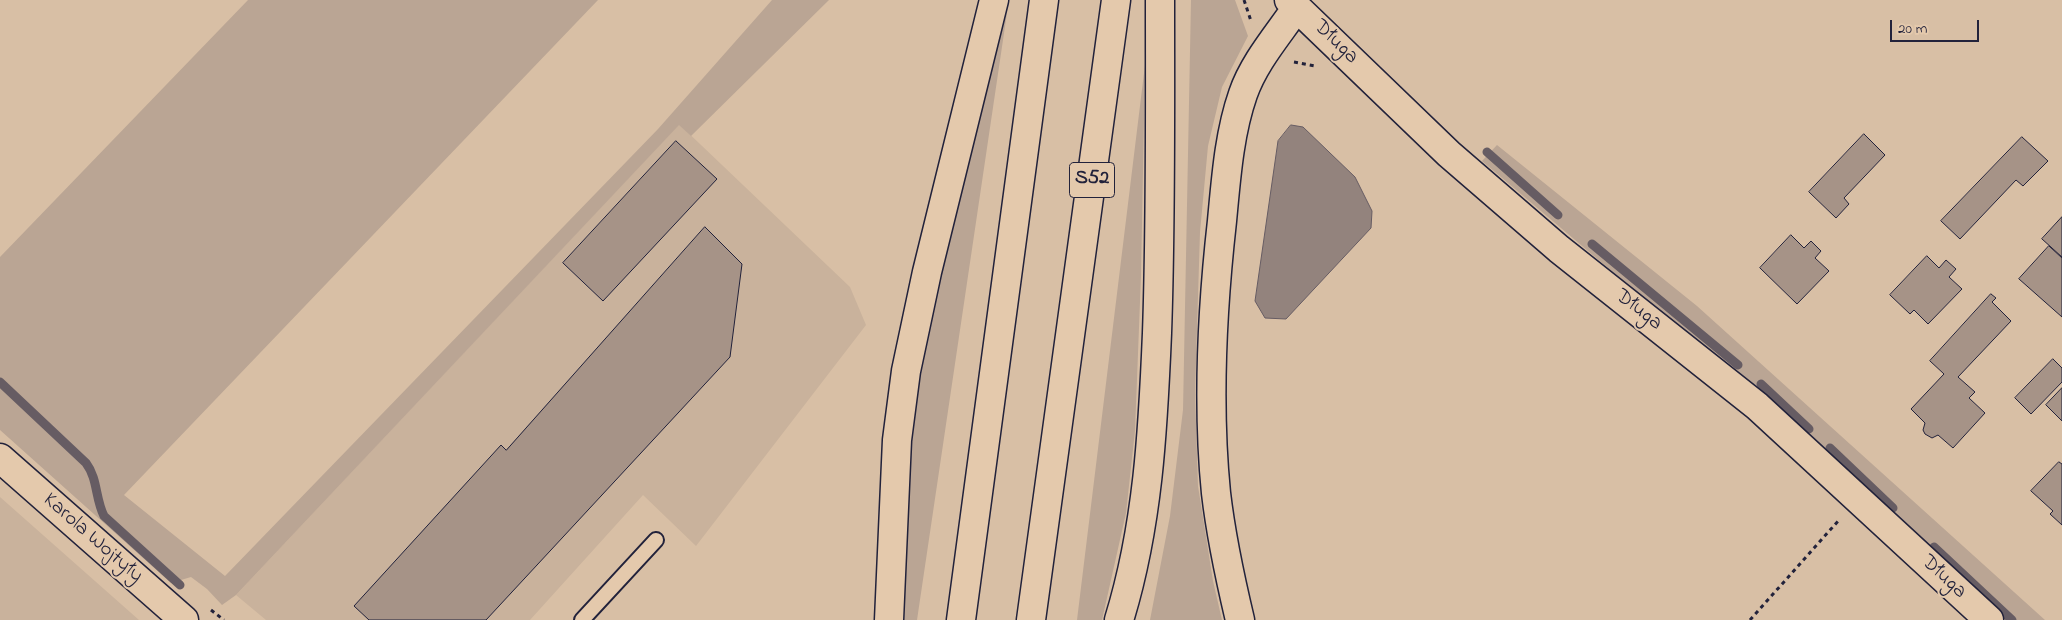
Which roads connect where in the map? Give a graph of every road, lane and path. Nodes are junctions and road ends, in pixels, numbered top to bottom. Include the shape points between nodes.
1 (994, 0) edge
2 (1044, 0) edge
3 (1116, 0) edge
4 (1160, 0) edge
5 (1297, 2) edge
6 (0, 458) edge
7 (1857, 500) junction
8 (656, 540) dead end
9 (184, 620) edge
10 (582, 620) edge
11 (889, 620) edge
12 (962, 620) edge
13 (1031, 620) edge
14 (1119, 620) edge
15 (1240, 620) edge
16 (1750, 620) edge
17 (1989, 620) edge

1 - 11 main road via 906,371 897,440
2 - 12 main road
3 - 13 main road, S52
4 - 14 main road via 1158,293 1153,433 1144,518
5 - 7 main road, Długa via 1449,154 1559,249 1757,406
5 - 15 main road via 1243,93 1231,142 1218,259 1212,429 1216,494
6 - 9 main road, Karola Wojtyły
7 - 16 path
7 - 17 main road, Długa
8 - 10 lane

